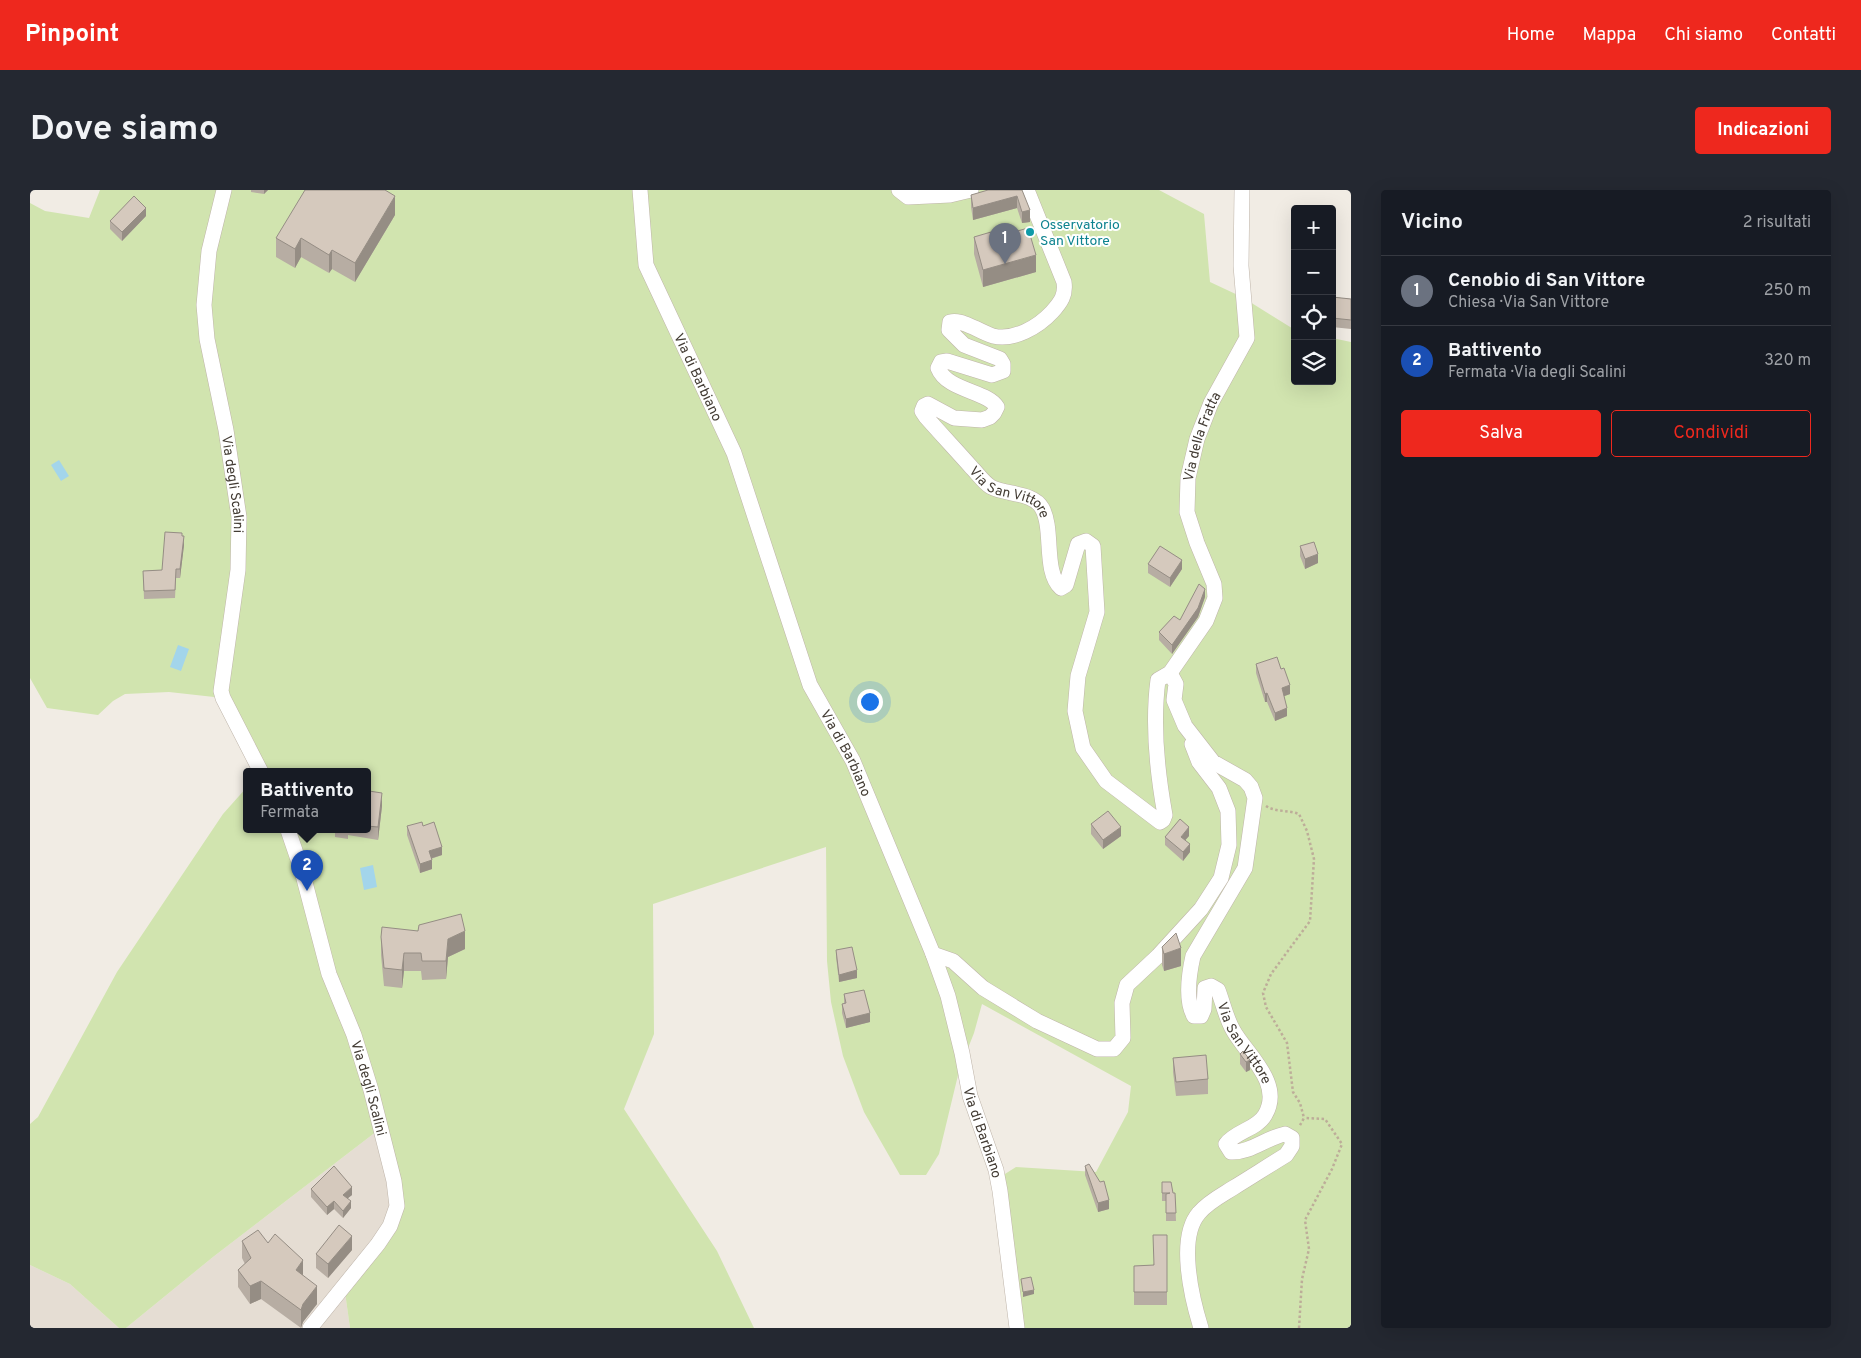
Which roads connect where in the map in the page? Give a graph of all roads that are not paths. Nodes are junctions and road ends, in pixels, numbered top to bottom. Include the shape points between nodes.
1 (224, 190) edge
2 (640, 190) edge
3 (899, 190) edge
4 (971, 190) edge
5 (1027, 190) edge
6 (1242, 190) edge
7 (1170, 673) junction
8 (1185, 726) junction
9 (259, 768) edge
10 (289, 833) edge
11 (933, 954) junction
12 (310, 1328) edge
13 (1017, 1328) edge
14 (1201, 1328) edge

1 - 9 street, Via degli Scalini via 209,251 204,304 207,339 226,430 239,517 238,570 221,691
2 - 11 street, Via di Barbiano via 646,265 734,453 810,685 853,761
3 - 4 street via 908,197 950,195
5 - 7 street, Via San Vittore via 1064,282 1061,302 1046,319 1026,332 1010,336 994,336 957,320 950,322 948,330 964,345 1000,359 1004,364 1003,371 992,375 947,361 941,362 938,368 940,375 964,390 994,402 997,407 990,417 982,420 954,418 928,404 922,411 989,486 1033,498 1041,506 1046,516 1053,573 1061,588 1066,585 1078,544 1086,541 1093,546 1097,612 1078,676 1075,711 1083,748 1106,781 1160,822 1165,815 1158,778 1154,708 1158,680
6 - 7 street, Via della Fratta via 1241,266 1248,338 1211,403 1197,439 1188,478 1187,512 1214,584 1215,598 1206,620
7 - 8 street, Via San Vittore via 1176,684 1174,700
8 - 11 street, Via San Vittore via 1199,762 1219,788 1228,811 1229,846 1221,878 1201,909 1127,986 1122,1003 1122,1038 1114,1049 1097,1049 1037,1022 983,988 953,961
8 - 14 street, Via San Vittore via 1213,762 1245,780 1255,798 1245,868 1193,956 1189,1007 1194,1016 1201,1016 1205,988 1211,986 1218,990 1233,1030 1266,1078 1270,1093 1265,1115 1230,1139 1226,1144 1231,1152 1240,1153 1274,1136 1284,1134 1292,1138 1292,1146 1286,1155 1211,1202 1191,1225 1191,1290
10 - 12 street, Via degli Scalini via 329,974 354,1035 371,1090 394,1181 397,1206 390,1226 378,1244
11 - 13 street, Via di Barbiano via 948,996 970,1096 999,1184

